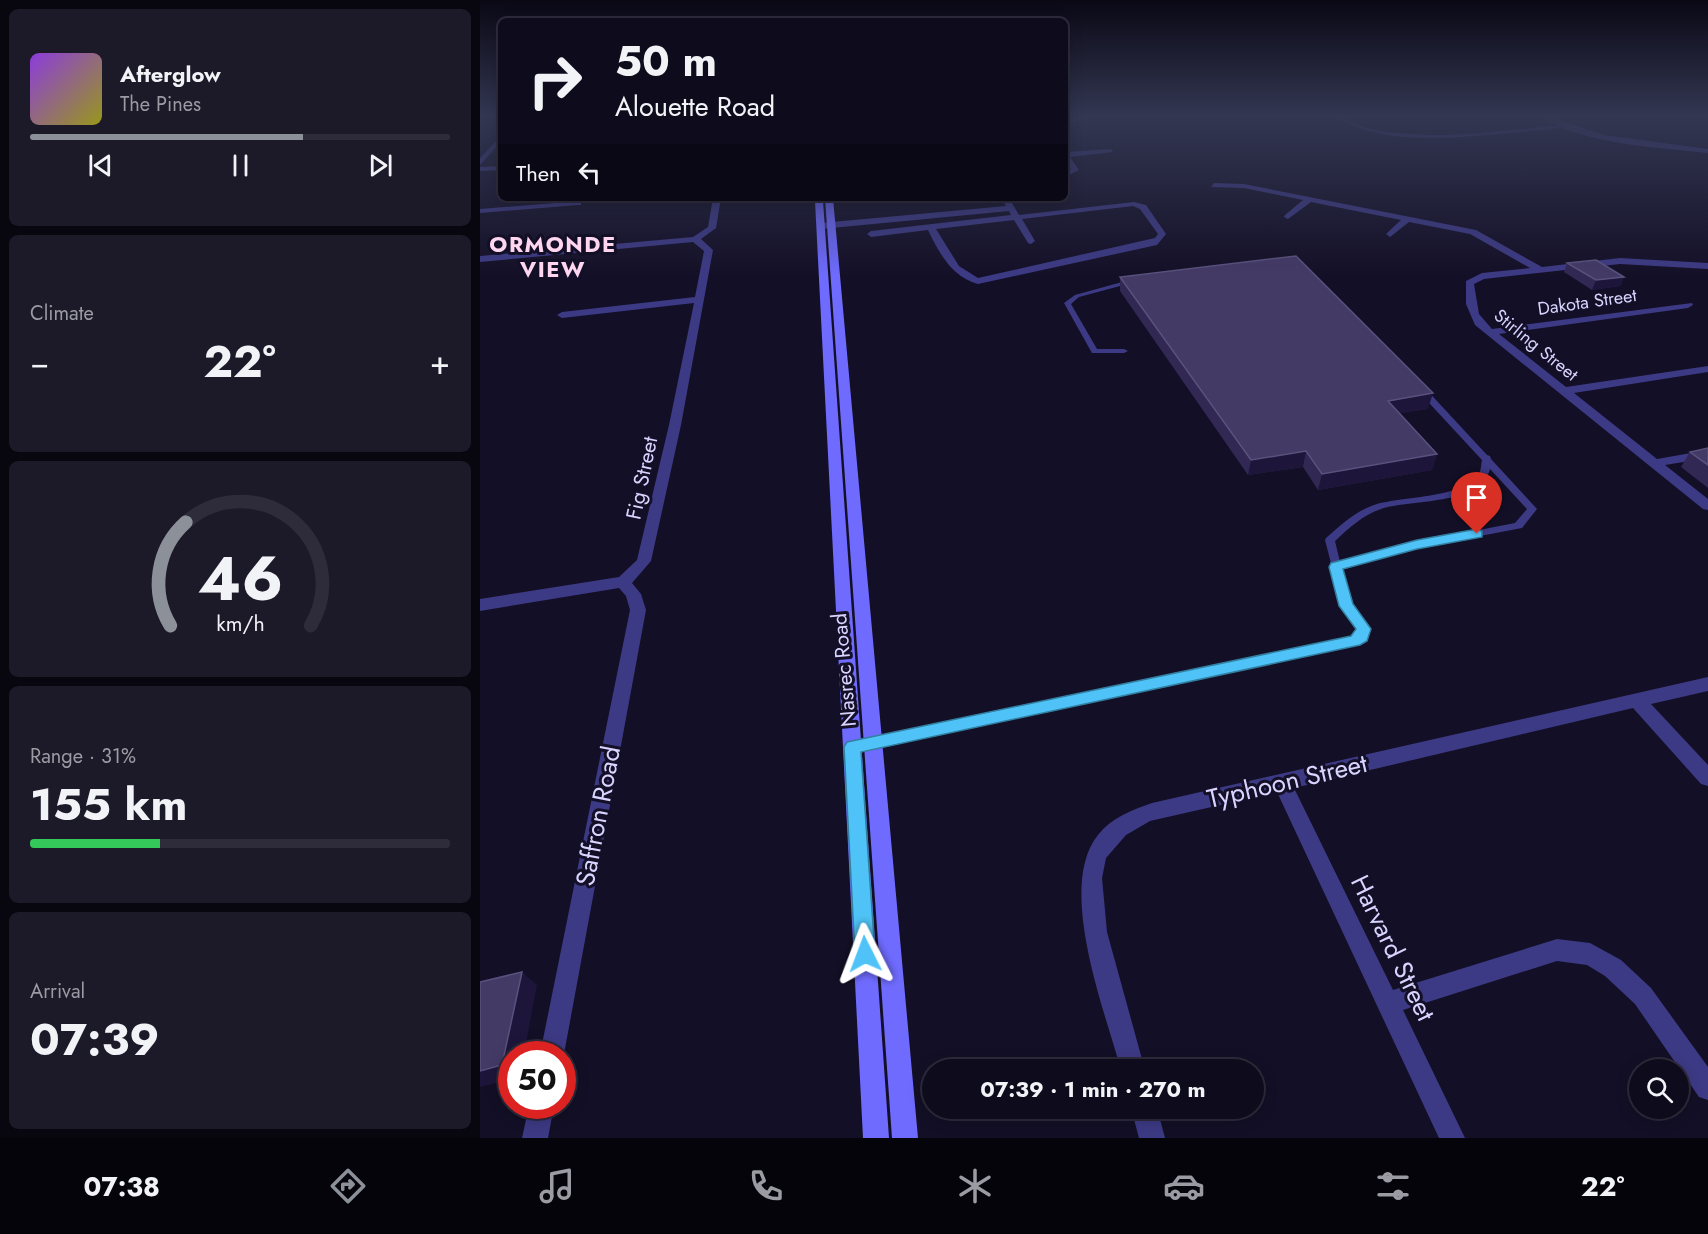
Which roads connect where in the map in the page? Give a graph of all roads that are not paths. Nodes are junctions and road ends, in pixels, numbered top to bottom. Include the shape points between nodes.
1 (1214, 185) dead end
2 (1310, 200) junction
3 (716, 201) edge
4 (820, 201) edge
5 (829, 201) edge
6 (578, 203) dead end
7 (1008, 203) edge
8 (480, 211) edge
9 (1288, 217) dead end
10 (1016, 219) junction
11 (1407, 219) junction
12 (826, 222) junction
13 (931, 228) junction
14 (871, 234) dead end
15 (1390, 234) dead end
16 (695, 240) junction
17 (1031, 241) dead end
18 (480, 260) edge
19 (1708, 266) edge
20 (1539, 269) junction
21 (1146, 277) edge
22 (698, 300) junction
23 (1688, 305) dead end
24 (562, 315) dead end
25 (1490, 332) junction
26 (1124, 351) dead end
27 (1708, 369) edge
28 (1413, 381) edge
29 (1564, 391) junction
30 (1708, 454) edge
31 (1487, 458) junction
32 (1655, 463) junction
33 (1708, 506) edge
34 (1336, 567) junction
35 (623, 582) junction
36 (480, 605) edge
37 (1708, 684) edge
38 (1636, 700) junction
39 (873, 742) junction
40 (853, 747) junction
41 (1708, 778) edge
42 (1282, 783) junction
43 (1388, 1003) junction
44 (555, 1041) edge
45 (1131, 1059) edge
46 (1708, 1088) edge
47 (539, 1119) edge
48 (1147, 1119) edge
49 (535, 1138) edge
50 (876, 1138) edge
51 (905, 1138) edge
52 (1152, 1138) edge
53 (1452, 1138) edge

1 - 2 street via 1244,186
2 - 9 street
2 - 11 street
3 - 16 street via 712,228
4 - 12 main road, Nasrec Road
5 - 12 main road, Nasrec Road
6 - 8 street
7 - 10 street
7 - 12 street
10 - 13 street
10 - 13 street via 1053,211 1134,204 1143,207 1161,237 1154,243 978,281 969,279 943,253
10 - 17 street
11 - 15 street
11 - 20 street via 1478,234
12 - 39 main road, Nasrec Road
12 - 40 main road, Nasrec Road
13 - 14 street
16 - 18 street
16 - 22 street, Fig Street via 709,250
19 - 20 street, Stirling Street via 1620,261
20 - 25 street, Stirling Street via 1471,280 1469,299 1473,315
21 - 26 lane via 1077,296 1067,303 1095,351
22 - 24 street
22 - 35 street, Fig Street via 648,549 639,569
23 - 25 street, Dakota Street
25 - 29 street, Stirling Street
27 - 29 street
28 - 31 lane
29 - 32 street, Stirling Street
30 - 32 street
31 - 34 lane via 1483,476 1473,486 1381,506 1349,522 1330,540
31 - 34 lane via 1532,509 1518,526 1417,544
32 - 33 street, Stirling Street
34 - 39 lane via 1347,606 1364,629 1362,637 1354,641
35 - 36 street
35 - 44 street, Saffron Road via 638,609
37 - 38 street, Typhoon Street
38 - 41 street
38 - 42 street, Typhoon Street
39 - 40 lane
39 - 51 main road, Nasrec Road
40 - 50 main road, Nasrec Road
42 - 43 street, Harvard Street
42 - 45 street, Typhoon Street via 1138,816 1111,834 1096,858 1093,914
43 - 46 street via 1557,950 1590,954 1613,968 1643,996
43 - 53 street, Harvard Street
47 - 49 street
48 - 52 street

